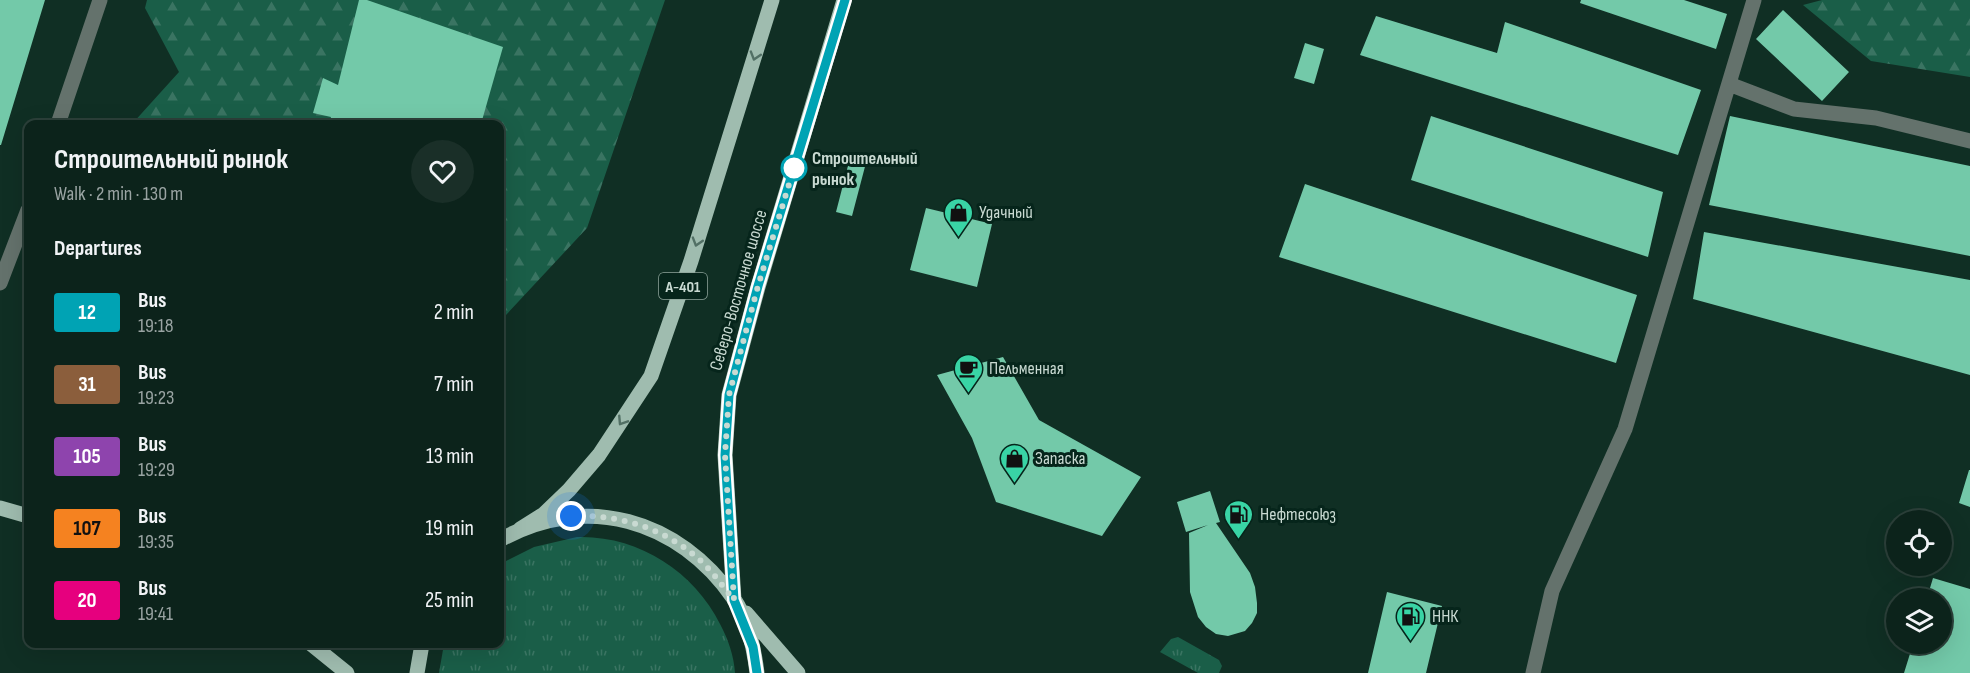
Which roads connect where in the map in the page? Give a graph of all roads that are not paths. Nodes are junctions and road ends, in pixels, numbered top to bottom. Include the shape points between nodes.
1 (100, 0) edge
2 (772, 0) edge
3 (844, 0) edge
4 (1754, 0) edge
5 (1729, 84) junction
6 (59, 120) edge
7 (1970, 141) edge
8 (24, 220) edge
9 (0, 283) edge
10 (0, 508) edge
11 (24, 515) edge
12 (520, 529) junction
13 (504, 538) edge
14 (734, 600) junction
15 (315, 648) edge
16 (421, 648) edge
17 (347, 673) edge
18 (417, 673) edge
19 (757, 673) edge
20 (798, 673) edge
21 (1533, 673) edge

1 - 6 street
2 -> 12 main road, А-401 via 651,376 569,490 544,514
3 - 14 main road, Северо-Восточное шоссе via 729,395 725,455
4 - 5 street
5 - 7 street via 1794,109 1876,118
5 - 21 street via 1625,429 1552,591
8 - 9 street
10 - 11 main road
12 - 13 main road
12 - 14 main road via 571,516 597,515 627,521 656,531 701,561
14 - 19 main road via 753,647
14 - 20 main road
15 - 17 main road
16 - 18 main road

